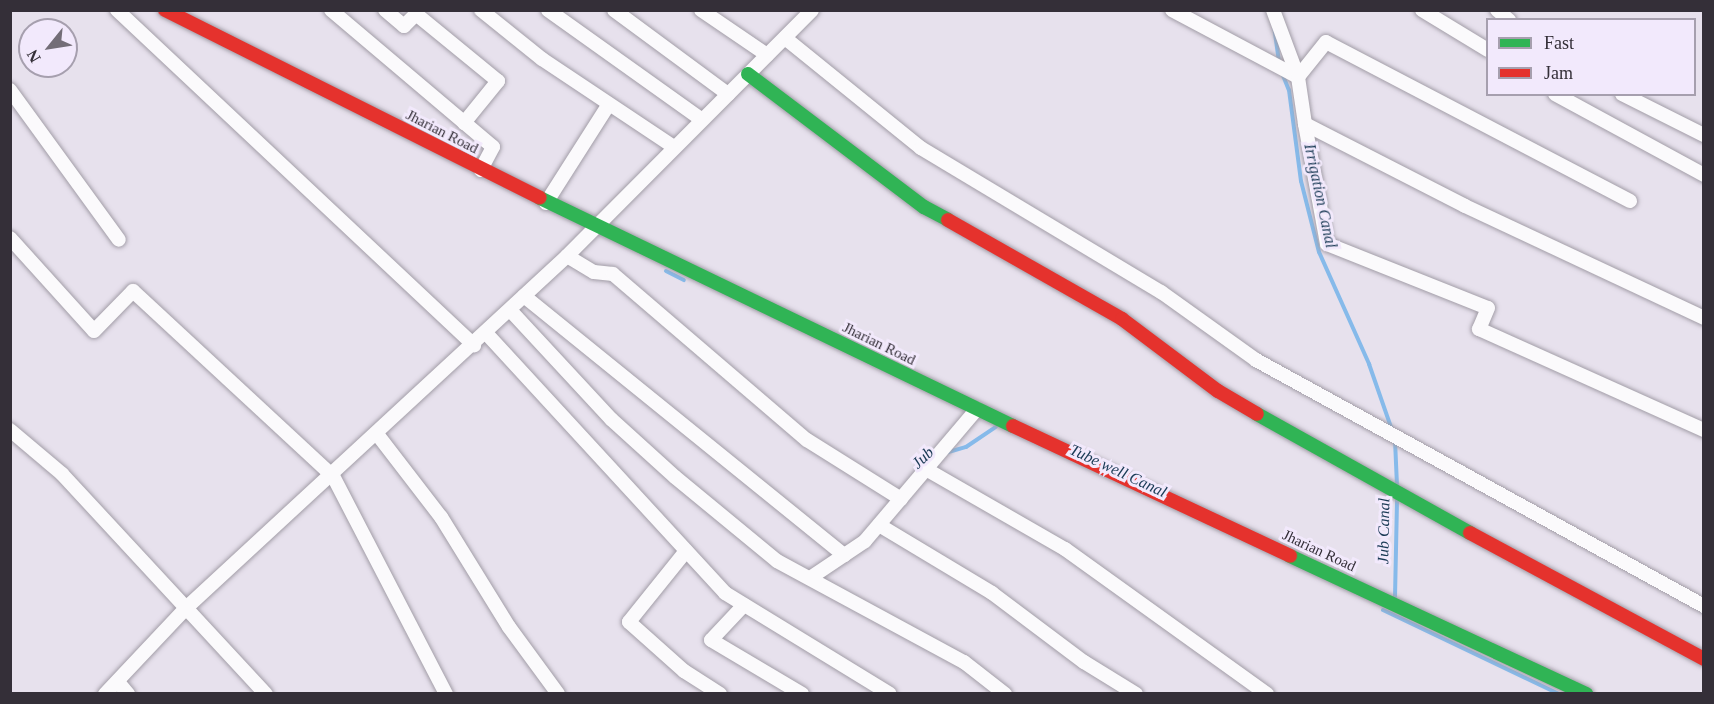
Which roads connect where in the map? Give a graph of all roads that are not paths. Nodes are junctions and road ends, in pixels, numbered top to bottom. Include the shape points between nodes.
1 (117, 10) edge
2 (165, 10) edge
3 (331, 10) edge
4 (385, 10) edge
5 (481, 10) edge
6 (548, 10) edge
7 (614, 10) edge
8 (701, 10) edge
9 (812, 10) edge
10 (1172, 10) edge
11 (1273, 10) edge
12 (1422, 10) edge
13 (785, 38) junction
14 (1486, 49) edge
15 (767, 55) junction
16 (748, 74) junction
17 (1298, 77) junction
18 (10, 90) edge
19 (728, 94) junction
20 (1559, 96) edge
21 (1626, 96) edge
22 (609, 104) junction
23 (702, 120) junction
24 (464, 123) junction
25 (1305, 124) junction
26 (1704, 135) edge
27 (674, 147) junction
28 (481, 170) junction
29 (1704, 175) edge
30 (1630, 201) dead end
31 (546, 203) junction
32 (595, 226) junction
33 (10, 238) edge
34 (119, 240) dead end
35 (567, 256) junction
36 (524, 296) junction
37 (510, 310) junction
38 (1704, 318) edge
39 (486, 333) junction
40 (474, 345) junction
41 (977, 409) junction
42 (10, 430) edge
43 (1704, 430) edge
44 (377, 434) junction
45 (924, 468) junction
46 (333, 476) junction
47 (900, 499) junction
48 (879, 525) junction
49 (686, 551) junction
50 (844, 555) junction
51 (810, 578) junction
52 (744, 605) junction
53 (1704, 606) edge
54 (185, 609) junction
55 (1704, 659) edge
56 (118, 682) junction
57 (105, 693) edge
58 (128, 693) edge
59 (266, 693) edge
60 (446, 693) edge
61 (558, 693) edge
62 (720, 693) edge
63 (802, 693) edge
64 (890, 693) edge
65 (1005, 693) edge
66 (1136, 693) edge
67 (1267, 693) edge
68 (1586, 693) edge

1 - 40 street
2 - 28 main road, Jharian Road
3 - 24 street
4 - 24 street via 404,26 416,14 498,81
5 - 22 street
6 - 23 street
7 - 19 street
8 - 15 street
9 - 13 street
10 - 17 street
11 - 17 street
12 - 14 street
13 - 15 street
13 - 53 street via 921,147 1161,292 1256,360
15 - 16 street
16 - 19 street
16 - 55 main road via 924,207 1122,319 1218,391 1355,471
17 - 25 street
17 - 30 street via 1326,42
18 - 34 street
19 - 23 street
20 - 29 street
21 - 26 street
22 - 27 street
22 - 31 street
23 - 27 street
24 - 28 street via 493,147
25 - 38 street via 1465,206
25 - 43 street via 1327,244 1488,308 1479,329
27 - 32 street
28 - 31 main road, Jharian Road
31 - 32 main road, Jharian Road
32 - 35 street
32 - 41 main road, Jharian Road
33 - 46 street via 94,331 133,291
35 - 36 street
35 - 47 street via 594,272 613,274 807,440
36 - 37 street
36 - 50 street
37 - 39 street
37 - 51 street via 611,419 675,477 777,561
39 - 40 street
39 - 49 street
40 - 44 street
41 - 45 street
41 - 68 main road, Jharian Road
42 - 54 street via 62,474
44 - 46 street
44 - 61 street via 441,517 509,627
45 - 47 street
45 - 67 street via 1065,549 1214,659
46 - 54 street
46 - 60 street
47 - 48 street
48 - 50 street
48 - 66 street via 992,592 1084,662
49 - 52 street via 725,593
49 - 62 street via 629,622 684,671
50 - 51 street
51 - 65 street via 964,662
52 - 63 street via 711,640
52 - 64 street
54 - 56 street
54 - 59 street
56 - 57 street
56 - 58 street

